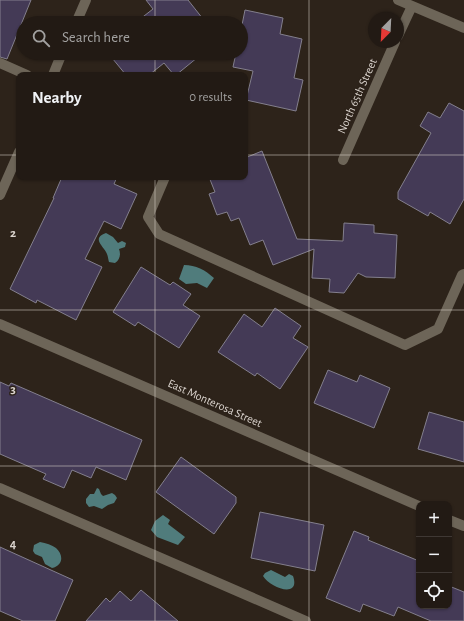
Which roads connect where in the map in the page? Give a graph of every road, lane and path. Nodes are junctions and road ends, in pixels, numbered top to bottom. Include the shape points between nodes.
1 (86, 0) edge
2 (398, 0) edge
3 (412, 6) junction
4 (79, 16) edge
5 (404, 23) edge
6 (464, 28) edge
7 (392, 48) edge
8 (59, 60) edge
9 (0, 63) edge
10 (20, 72) edge
11 (54, 72) edge
12 (16, 159) edge
13 (343, 160) dead end
14 (164, 180) edge
15 (0, 195) edge
16 (464, 274) edge
17 (0, 324) edge
18 (0, 488) edge
19 (416, 505) edge
20 (452, 521) edge
21 (464, 526) edge
22 (306, 621) edge

1 - 4 street
2 - 3 street
3 - 5 street
3 - 6 street
7 - 13 street, North 65th Street
8 - 11 street
9 - 10 street
12 - 15 street
14 - 16 street via 148,217 159,234 405,345 438,329
17 - 19 street, East Monterosa Street
18 - 22 street
20 - 21 street

